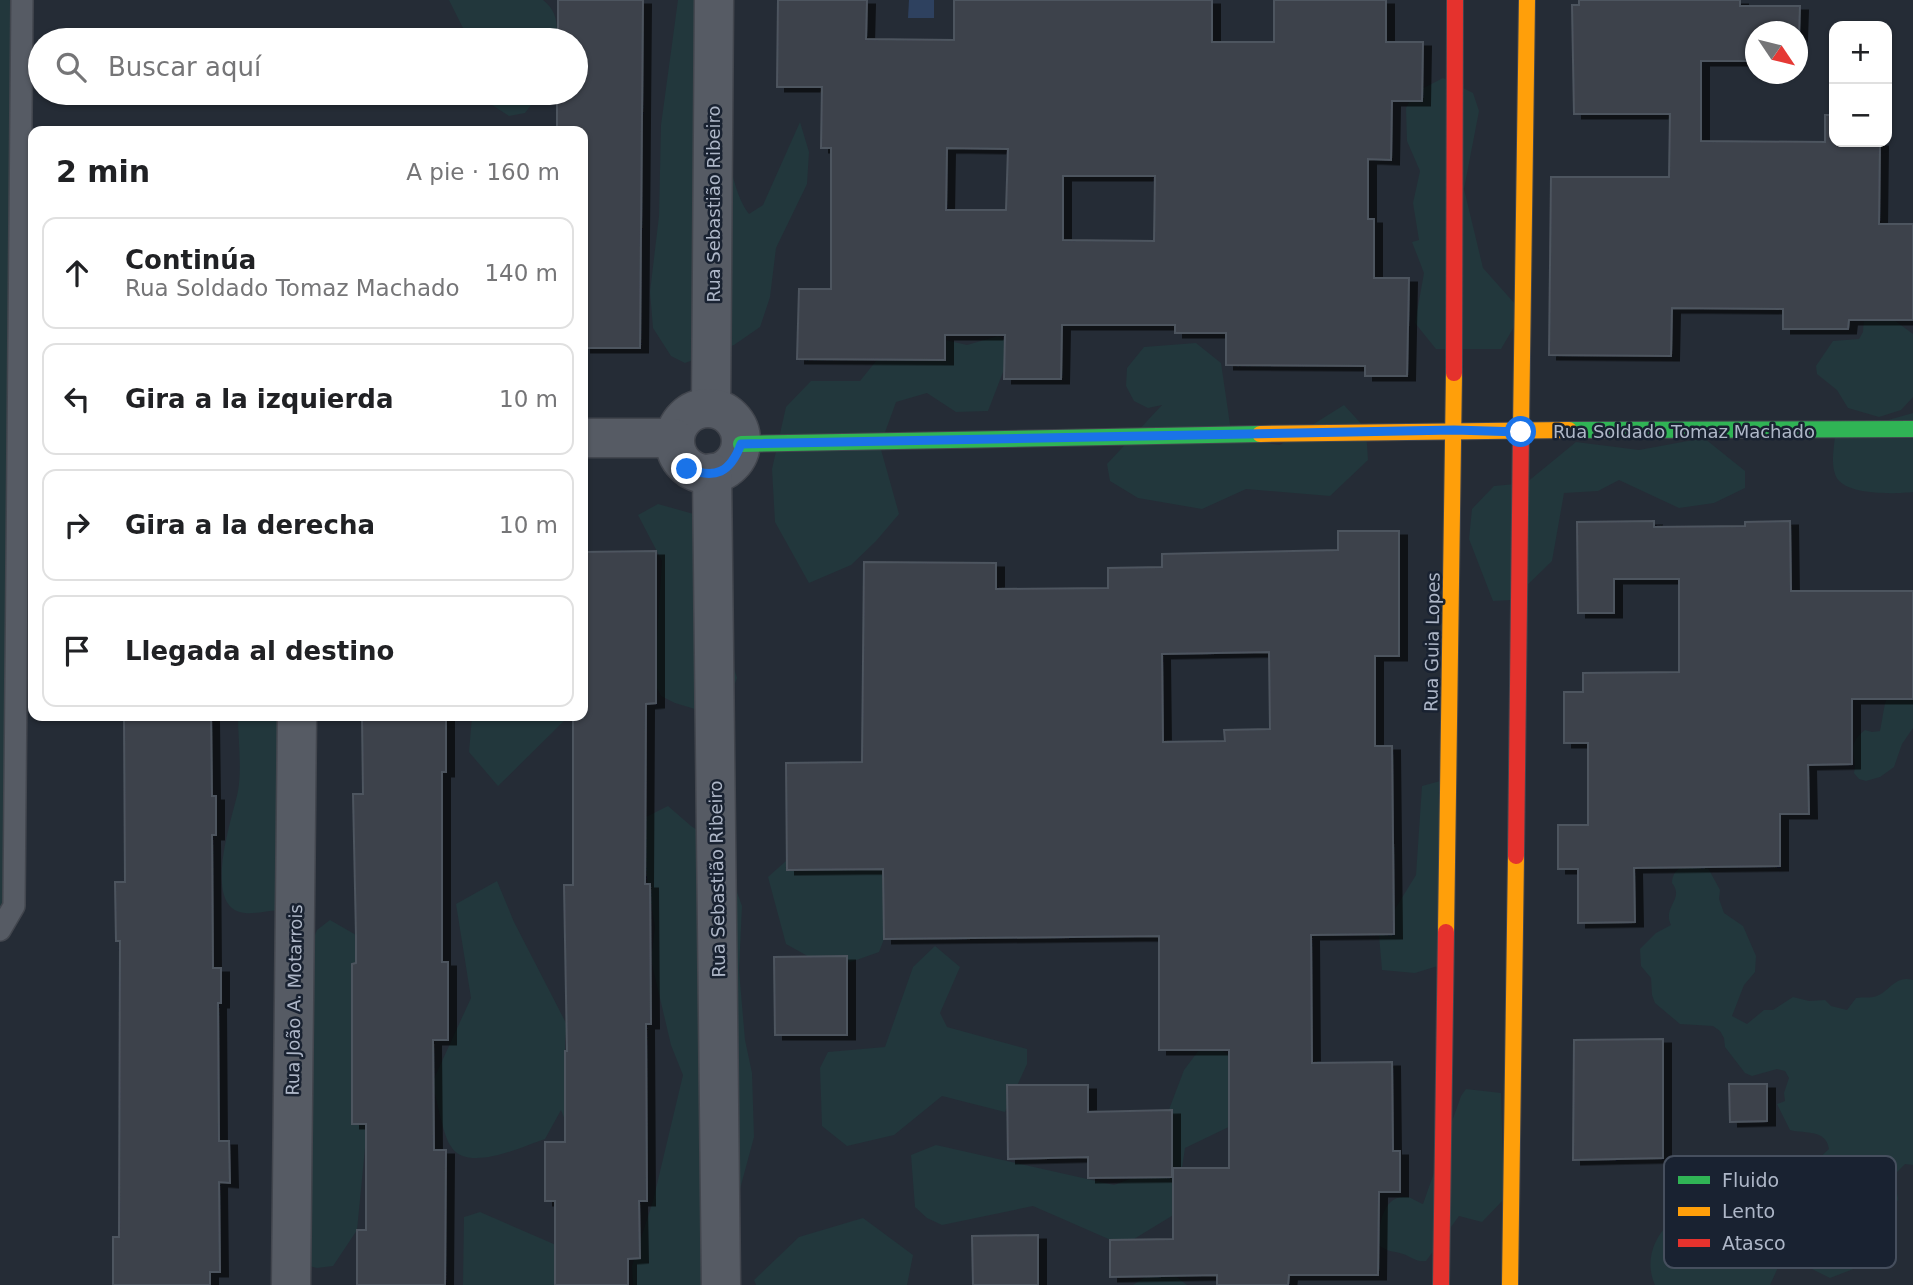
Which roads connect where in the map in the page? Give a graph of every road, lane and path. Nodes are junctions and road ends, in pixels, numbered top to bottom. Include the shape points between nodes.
1 (22, 0) edge
2 (715, 0) edge
3 (1455, 0) edge
4 (1527, 0) edge
5 (711, 408) junction
6 (1913, 429) edge
7 (1454, 430) junction
8 (1521, 432) junction
9 (588, 438) edge
10 (674, 438) junction
11 (741, 444) junction
12 (712, 473) junction
13 (297, 721) edge
14 (0, 930) edge
15 (291, 1285) edge
16 (721, 1285) edge
17 (1441, 1285) edge
18 (1510, 1285) edge

1 - 14 lane via 14,906
2 - 5 street, Rua Sebastião Ribeiro
3 - 7 main road, Rua Guia Lopes
4 - 8 main road
5 - 10 street via 694,411 680,422
5 - 11 street via 727,414 738,428
6 - 8 main road, Rua Soldado Tomaz Machado
7 - 8 main road, Rua Soldado Tomaz Machado
7 - 11 main road, Rua Soldado Tomaz Machado
7 - 17 main road, Rua Guia Lopes
8 - 18 main road
9 - 10 street
10 - 12 street via 677,455 687,469
11 - 12 street via 735,461
12 - 16 street, Rua Sebastião Ribeiro
13 - 15 street, Rua João A. Motarrois

